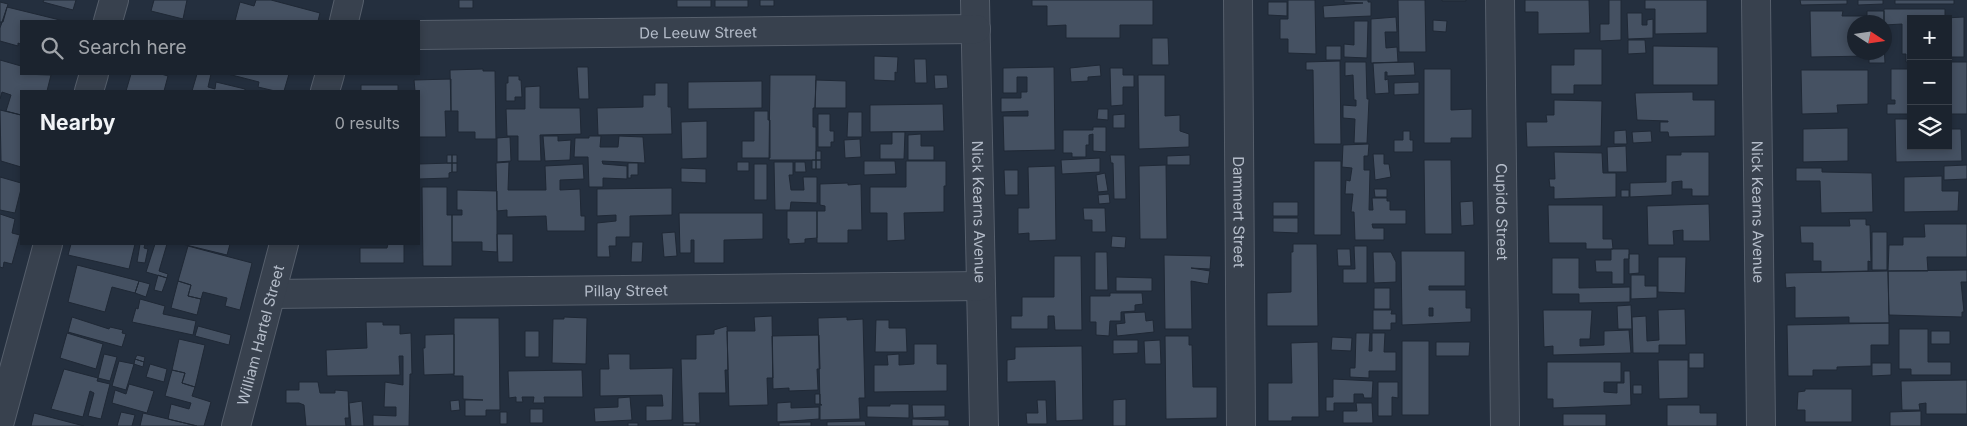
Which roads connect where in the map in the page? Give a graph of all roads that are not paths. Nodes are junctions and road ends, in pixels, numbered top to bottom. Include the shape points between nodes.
1 (114, 0) edge
2 (349, 0) edge
3 (975, 0) edge
4 (1238, 0) edge
5 (1500, 0) edge
6 (1756, 0) edge
7 (108, 20) edge
8 (344, 20) edge
9 (976, 29) junction
10 (420, 35) edge
11 (94, 75) edge
12 (330, 75) edge
13 (89, 90) edge
14 (325, 90) edge
15 (48, 245) edge
16 (284, 245) edge
17 (981, 286) junction
18 (271, 294) junction
19 (0, 421) edge
20 (236, 426) edge
21 (984, 426) edge
22 (1241, 426) edge
23 (1504, 426) edge
24 (1762, 426) edge

1 - 7 street
2 - 8 street
3 - 9 street, Nick Kearns Avenue
4 - 22 street, Dammert Street
5 - 23 street, Cupido Street
6 - 24 street, Nick Kearns Avenue
9 - 10 street, De Leeuw Street
9 - 17 street, Nick Kearns Avenue
11 - 13 street
12 - 14 street
15 - 19 street
16 - 18 street, William Hartel Street
17 - 18 street, Pillay Street
17 - 21 street, Nick Kearns Avenue
18 - 20 street, William Hartel Street

